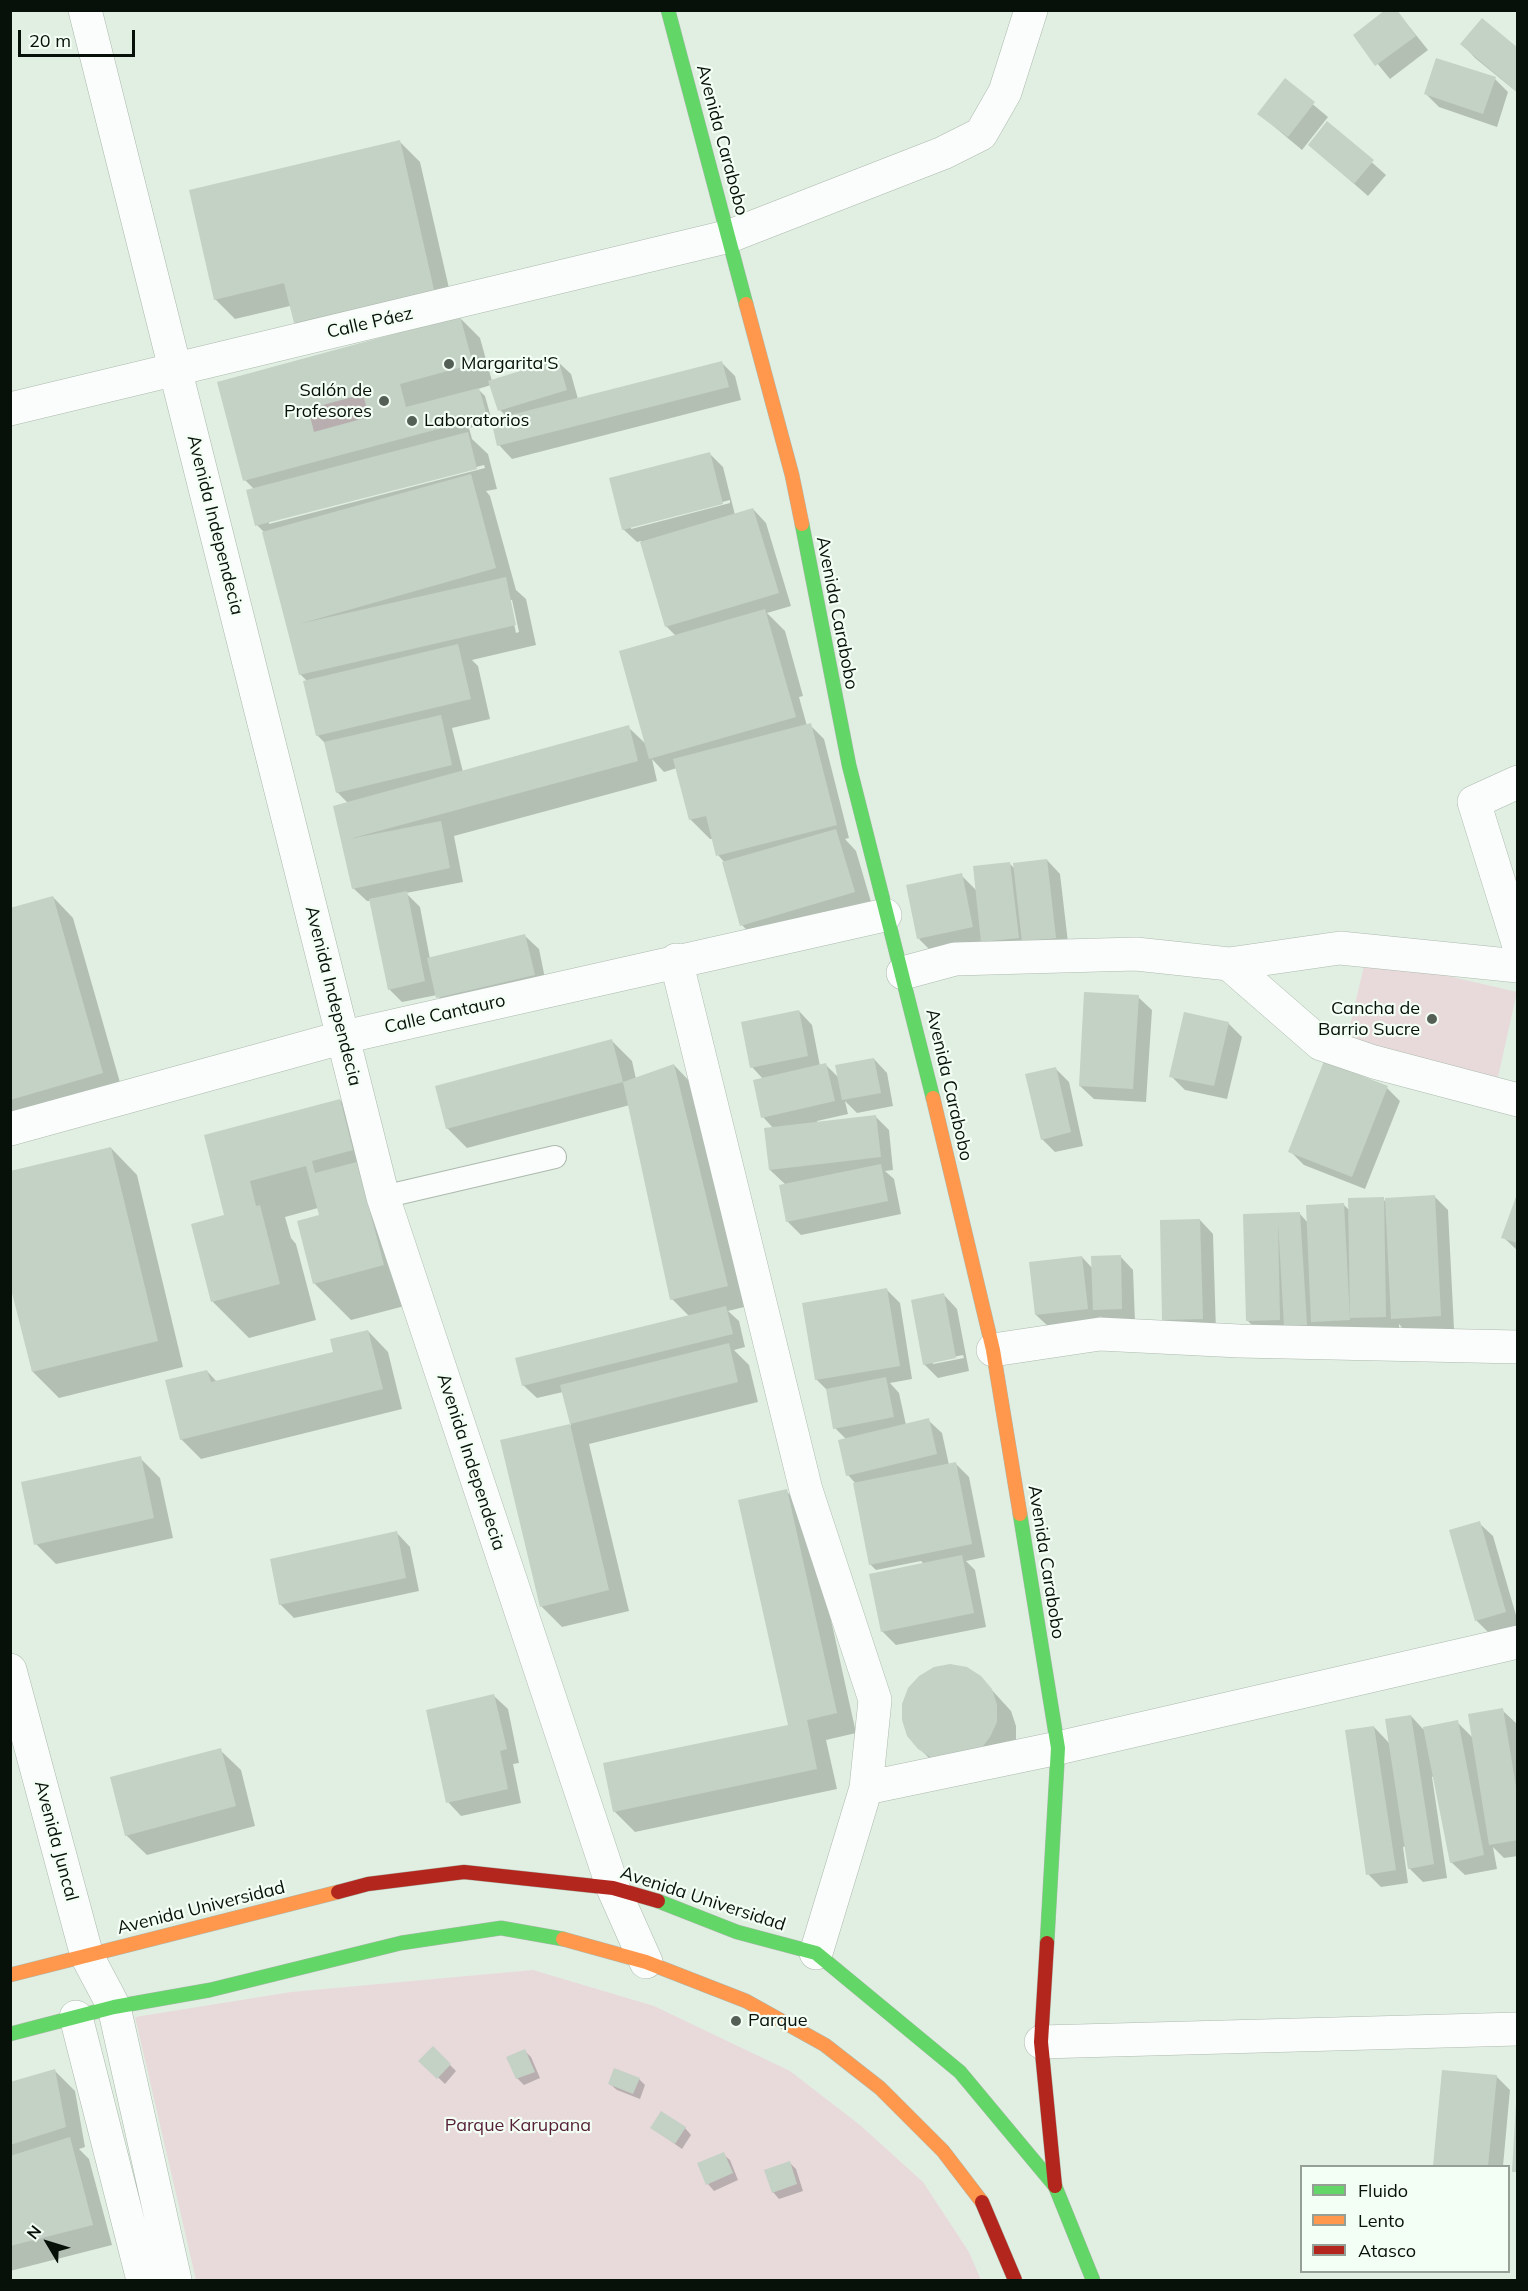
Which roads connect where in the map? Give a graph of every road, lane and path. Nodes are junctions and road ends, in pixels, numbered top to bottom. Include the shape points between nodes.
1 (86, 10) edge
2 (668, 10) edge
3 (1031, 10) edge
4 (730, 236) junction
5 (176, 370) junction
6 (10, 409) edge
7 (1518, 782) edge
8 (885, 915) junction
9 (1518, 943) edge
10 (676, 960) junction
11 (1229, 964) junction
12 (1518, 966) edge
13 (903, 973) junction
14 (344, 1037) junction
15 (1518, 1100) edge
16 (10, 1129) edge
17 (555, 1157) dead end
18 (383, 1197) junction
19 (1518, 1347) edge
20 (993, 1350) junction
21 (1518, 1642) edge
22 (10, 1670) edge
23 (1058, 1748) junction
24 (866, 1788) junction
25 (613, 1888) junction
26 (816, 1953) junction
27 (87, 1956) junction
28 (646, 1962) junction
29 (10, 1975) edge
30 (114, 2007) junction
31 (76, 2017) junction
32 (1518, 2030) edge
33 (10, 2034) edge
34 (1041, 2042) junction
35 (1055, 2186) junction
36 (143, 2280) edge
37 (175, 2280) edge
38 (1015, 2280) edge
39 (1094, 2280) edge

1 - 5 street, Avenida Independecia
2 - 4 main road, Avenida Carabobo
3 - 4 street, Calle Páez via 1005,92 981,134 943,153
4 - 5 street, Calle Páez
4 - 8 main road, Avenida Carabobo via 792,475 849,765
5 - 6 street, Calle Páez
5 - 14 street, Avenida Independecia
7 - 9 street via 1474,802
8 - 10 street, Calle Cantauro
8 - 13 main road, Avenida Carabobo
10 - 14 street, Calle Cantauro
10 - 24 street via 806,1490 875,1700
11 - 12 street via 1340,948
11 - 13 street via 1136,954 955,959
11 - 15 street via 1321,1044
13 - 20 main road, Avenida Carabobo
14 - 16 street, Calle Cantauro
14 - 18 street, Avenida Independecia
17 - 18 lane
18 - 25 street, Avenida Independecia
19 - 20 street via 1100,1334
20 - 23 main road, Avenida Carabobo
21 - 23 street
22 - 27 street, Avenida Juncal
23 - 24 street
23 - 34 main road, Avenida Carabobo
24 - 26 street
25 - 26 main road, Avenida Universidad via 659,1901 737,1932
25 - 27 main road, Avenida Universidad via 464,1872 368,1884
25 - 28 street, Avenida Independecia
26 - 35 main road, Avenida Universidad via 960,2072
27 - 29 main road, Avenida Universidad
27 - 30 street, Avenida Juncal
28 - 30 main road via 577,1942 501,1928 401,1943 210,1990
28 - 38 main road via 746,2001 785,2021 825,2045 880,2088 943,2151 983,2204
30 - 31 main road
30 - 37 street, Avenida Juncal
31 - 33 main road
31 - 36 street
32 - 34 street
34 - 35 main road, Avenida Carabobo
35 - 39 main road, Avenida Universidad

